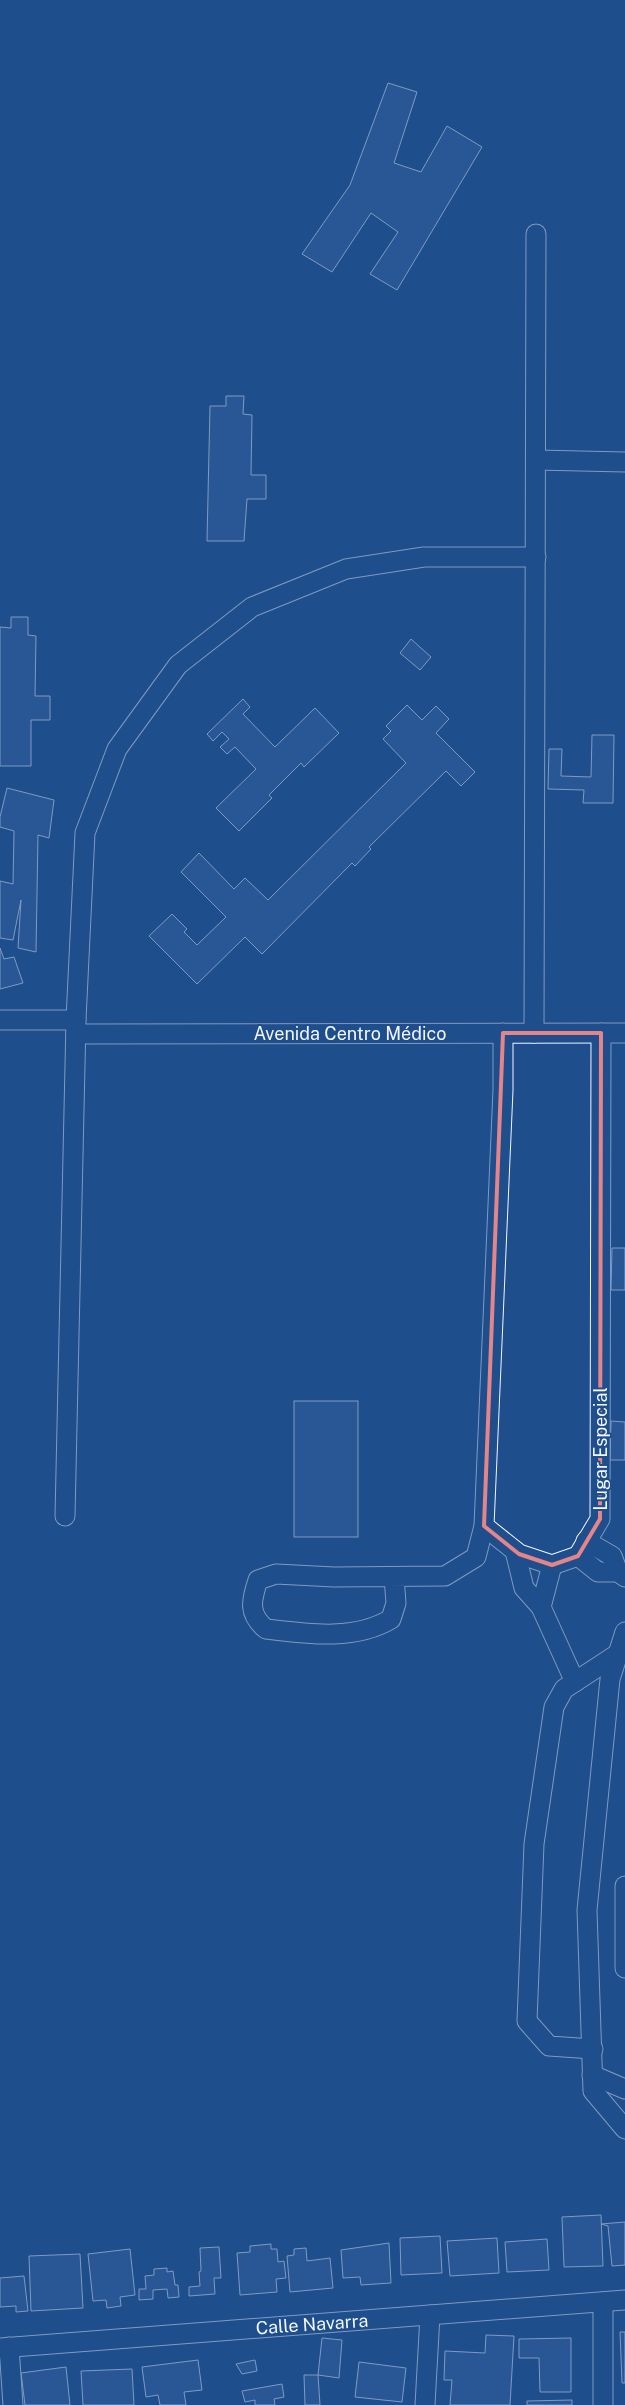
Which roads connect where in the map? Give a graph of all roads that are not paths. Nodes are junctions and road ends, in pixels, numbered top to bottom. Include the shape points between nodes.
1 (536, 234) dead end
2 (536, 460) junction
3 (625, 462) edge
4 (536, 557) junction
5 (0, 1020) edge
6 (76, 1027) junction
7 (503, 1033) junction
8 (534, 1033) junction
9 (601, 1033) junction
10 (625, 1033) edge
11 (65, 1516) dead end
12 (484, 1526) junction
13 (582, 1549) junction
14 (515, 1551) junction
15 (552, 1565) junction
16 (621, 1575) edge
17 (394, 1577) junction
18 (541, 1607) junction
19 (625, 1632) edge
20 (622, 1655) edge
21 (575, 1682) junction
22 (625, 1886) edge
23 (625, 1968) edge
24 (593, 2050) junction
25 (592, 2075) junction
26 (625, 2089) edge
27 (625, 2129) edge
28 (625, 2300) edge
29 (603, 2302) junction
30 (430, 2315) junction
31 (5, 2348) edge
32 (13, 2405) edge
33 (425, 2405) edge
34 (602, 2405) edge

1 - 2 street
2 - 3 street
2 - 4 street
4 - 6 street via 424,557 346,569 252,608 178,664 116,749 86,833
4 - 8 street
5 - 6 street, Avenida Centro Médico
6 - 7 street, Avenida Centro Médico
6 - 11 street
7 - 8 street, Avenida Centro Médico
7 - 12 street
8 - 9 street, Avenida Centro Médico
9 - 10 street, Avenida Centro Médico
9 - 13 street, Lugar Especial via 600,1519
12 - 14 street
12 - 17 street via 476,1557 446,1576
13 - 15 street
13 - 16 street via 598,1572
14 - 15 street
14 - 18 street via 524,1588
15 - 18 street
17 - 17 street via 276,1574 258,1580 251,1600 257,1622 266,1629 348,1634 376,1628 391,1619 396,1603
18 - 21 street
19 - 20 street
20 - 21 street
20 - 24 street via 610,1679 587,1910
21 - 24 street via 564,1689 554,1707 544,1770 534,1844 527,2021 549,2046
22 - 23 street
24 - 25 street
25 - 26 street
25 - 27 street via 593,2092
28 - 29 street, Calle Navarra
29 - 30 street, Calle Navarra
29 - 34 street
30 - 31 street, Calle Navarra
30 - 33 street
31 - 32 street

